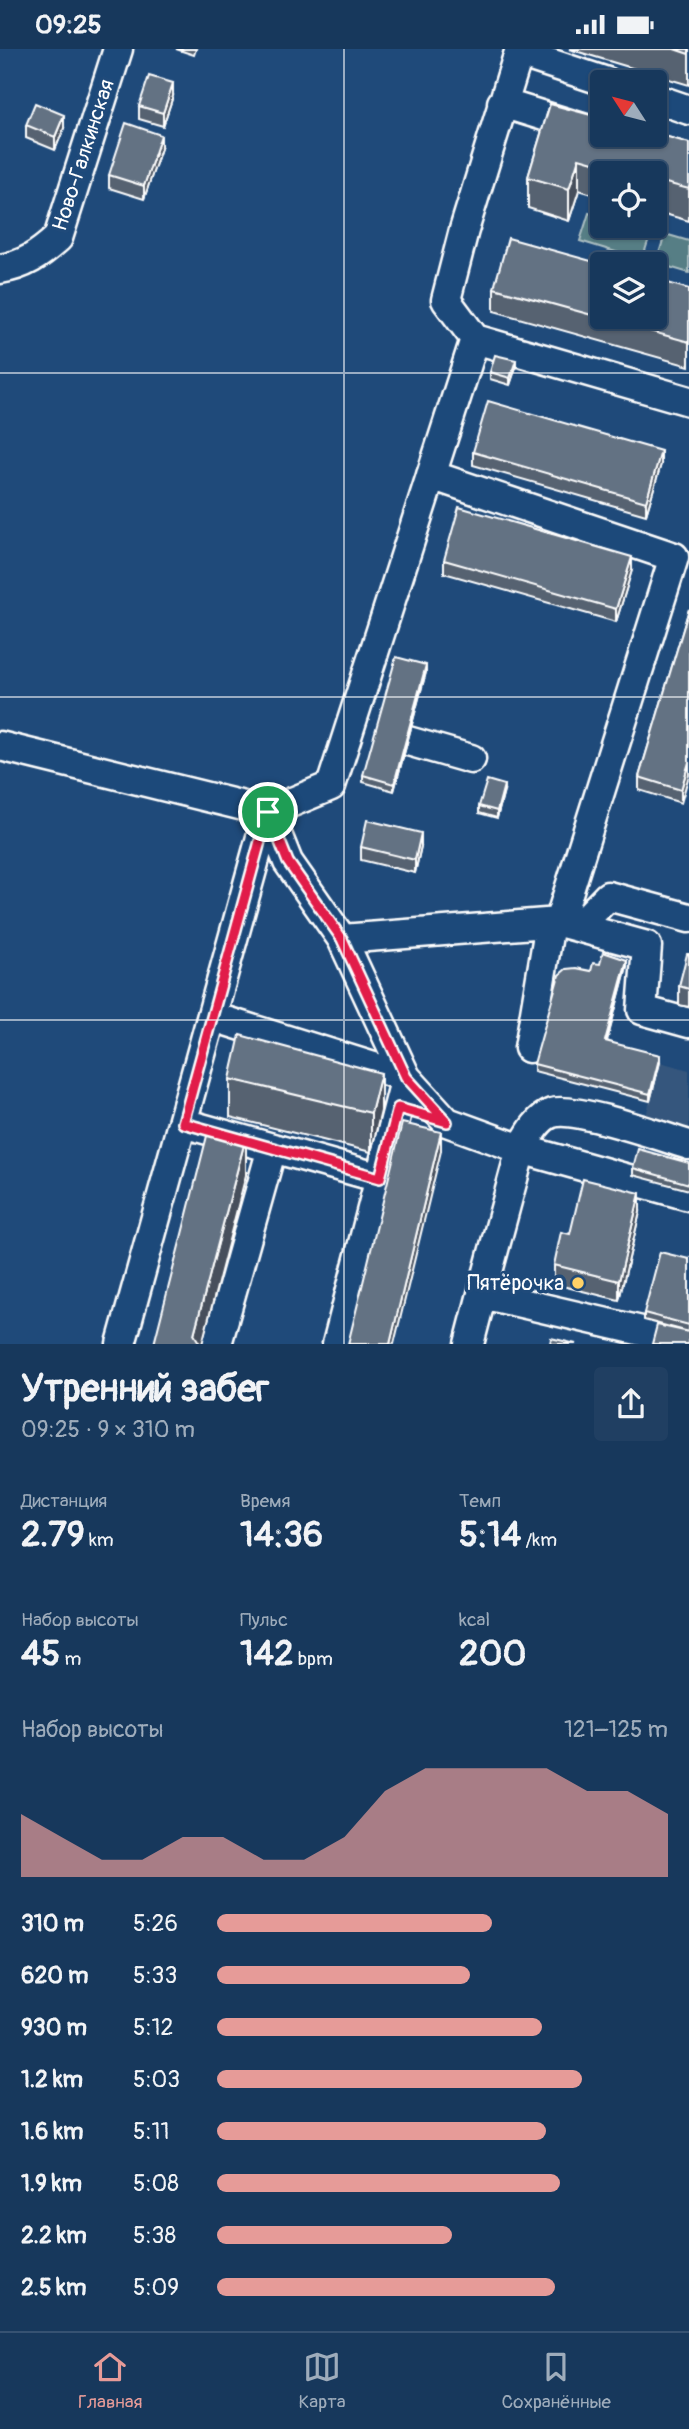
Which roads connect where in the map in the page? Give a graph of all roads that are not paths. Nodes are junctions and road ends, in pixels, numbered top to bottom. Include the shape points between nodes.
1 (118, 49) edge
2 (519, 51) edge
3 (590, 76) edge
4 (667, 102) edge
5 (502, 103) junction
6 (689, 110) edge
7 (590, 130) edge
8 (0, 269) edge
9 (475, 339) junction
10 (689, 401) edge
11 (431, 475) junction
12 (408, 741) edge
13 (0, 746) edge
14 (471, 759) dead end
15 (268, 812) junction
16 (689, 918) edge
17 (562, 924) junction
18 (342, 939) junction
19 (213, 1017) junction
20 (689, 1023) edge
21 (529, 1048) dead end
22 (406, 1077) junction
23 (398, 1108) junction
24 (447, 1122) junction
25 (183, 1123) junction
26 (689, 1145) edge
27 (272, 1148) junction
28 (521, 1149) junction
29 (380, 1178) junction
30 (689, 1196) edge
31 (482, 1294) junction
32 (689, 1342) edge
33 (121, 1344) edge
34 (217, 1344) edge
35 (337, 1344) edge
36 (469, 1344) edge

1 - 8 street, Ново-Галкинская via 58,238 19,266
2 - 3 street
2 - 5 street
4 - 6 street
5 - 7 street
5 - 9 street via 446,300
9 - 10 street
9 - 11 street
11 - 15 street via 362,728 331,786
11 - 17 street via 674,558
12 - 14 street
13 - 15 street
15 - 18 street via 288,862
15 - 19 street
16 - 17 street via 608,896
17 - 18 street
17 - 20 street via 647,946 642,1010
17 - 21 street
18 - 22 street
19 - 22 street
19 - 25 street
22 - 23 street
22 - 24 street
23 - 24 street
23 - 29 street
24 - 28 street
25 - 27 street
25 - 33 street
26 - 28 street via 581,1114 552,1113 534,1127
27 - 29 street
27 - 34 street
28 - 30 street
28 - 31 street
29 - 35 street
31 - 32 street
31 - 36 street

